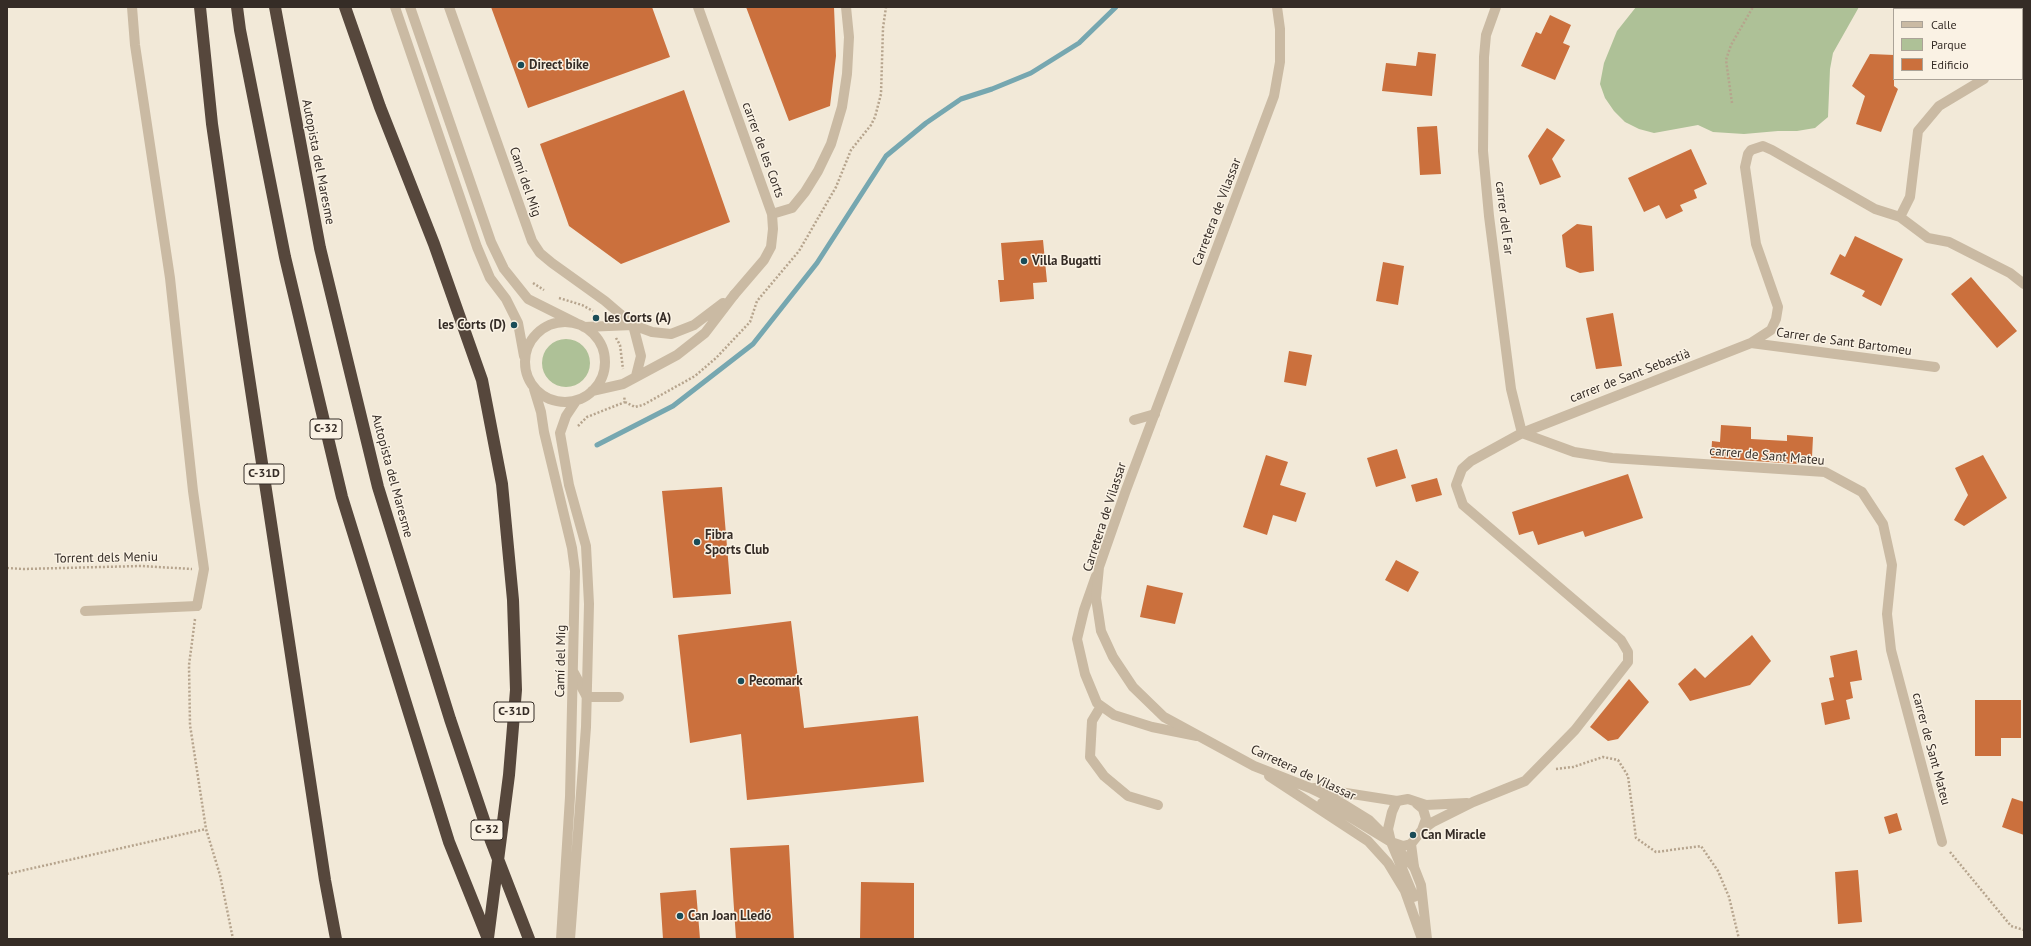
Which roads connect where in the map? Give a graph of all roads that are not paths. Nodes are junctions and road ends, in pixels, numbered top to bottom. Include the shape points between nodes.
1 (132, 7) edge
2 (200, 7) edge
3 (236, 7) edge
4 (275, 7) edge
5 (345, 7) edge
6 (395, 7) edge
7 (410, 7) edge
8 (450, 7) edge
9 (698, 7) edge
10 (846, 7) edge
11 (1277, 7) edge
12 (1496, 7) edge
13 (1982, 80) edge
14 (772, 214) junction
15 (1900, 217) junction
16 (2024, 284) edge
17 (734, 295) junction
18 (580, 325) junction
19 (633, 325) junction
20 (1751, 343) junction
21 (524, 356) junction
22 (1934, 367) dead end
23 (636, 376) junction
24 (534, 389) junction
25 (592, 391) junction
26 (576, 401) junction
27 (1155, 414) junction
28 (1134, 420) dead end
29 (1522, 433) junction
30 (1099, 567) junction
31 (84, 611) dead end
32 (574, 673) junction
33 (587, 697) junction
34 (619, 697) dead end
35 (1101, 706) junction
36 (1200, 736) junction
37 (1254, 766) junction
38 (1310, 788) junction
39 (1301, 798) junction
40 (1397, 801) junction
41 (1473, 802) junction
42 (1417, 804) junction
43 (1158, 805) dead end
44 (1422, 830) junction
45 (1391, 842) junction
46 (1942, 842) road end
47 (1411, 844) junction
48 (1414, 867) junction
49 (1414, 914) junction
50 (336, 939) edge
51 (488, 939) edge
52 (529, 939) edge
53 (561, 939) edge
54 (570, 939) edge
55 (1422, 939) edge
56 (1427, 939) edge

1 - 31 street via 135,45 170,278 204,570 197,606
2 - 50 highway, C-31D via 212,124 325,880
3 - 51 highway, C-32 via 285,257 342,498 450,842
4 - 52 highway, Autopista del Maresme / C-32 via 320,248 378,487 450,719 491,841
5 - 51 highway, C-31D via 482,380 502,484 513,600 516,690 509,775
6 - 21 street via 477,247 490,278 518,323
7 - 18 street via 490,242 504,269 528,299
8 - 19 street, Camí del Mig via 532,241 540,253 552,263 605,301
9 - 14 street, carrer de les Corts
10 - 14 street via 849,37 847,74 842,107 831,144 818,171 792,208
11 - 27 street, Carretera de Vilassar via 1280,62 1274,96
12 - 29 street, carrer del Far via 1486,35 1484,57 1483,151 1512,389
13 - 15 street via 1939,106 1918,131 1910,197
14 - 17 street, carrer de les Corts via 771,247 764,260
15 - 16 street via 1928,238 1949,242 2010,273
15 - 20 street, carrer de Sant Sebastià via 1875,209 1772,150 1763,146 1751,150 1746,167 1756,244 1778,307 1772,330
17 - 19 street via 694,325 672,334 652,332
17 - 23 street via 705,333 677,355
18 - 19 street
18 - 21 street via 562,322 543,328 530,340
18 - 25 street via 593,333 601,345 605,358 600,382
19 - 23 street via 641,356
20 - 22 street, Carrer de Sant Bartomeu
20 - 29 street, carrer de Sant Sebastià
21 - 24 street via 526,374
23 - 25 street via 623,384
24 - 26 street via 557,402
24 - 32 street, Camí del Mig via 574,564
25 - 26 street
26 - 33 street, Camí del Mig via 566,416 560,433 568,485 586,546 590,619
27 - 28 street
27 - 30 street, Carretera de Vilassar
29 - 41 street, carrer de Sant Sebastià via 1471,461 1462,469 1456,485 1463,504 1621,640 1628,652 1628,662 1575,730 1525,781
29 - 46 street, carrer de Sant Mateu via 1574,452 1612,458 1825,472 1862,492 1884,524 1892,565 1887,614 1891,650
30 - 35 street via 1077,639 1085,674 1096,703
30 - 36 street, Carretera de Vilassar via 1096,598 1101,631 1113,657 1133,687 1164,717
32 - 33 street
32 - 53 street, Camí del Mig via 570,797
33 - 34 street
33 - 54 street, Camí del Mig
35 - 36 street via 1114,715 1146,725
35 - 43 street via 1092,721 1090,757 1104,776 1128,796
36 - 37 street, Carretera de Vilassar
37 - 38 street, Carretera de Vilassar
37 - 39 street
38 - 40 street
38 - 45 street, Carretera de Vilassar via 1369,820
39 - 45 street via 1315,800 1345,814
39 - 49 street via 1339,820 1368,841 1388,863 1405,891
40 - 42 street via 1408,799
40 - 45 street via 1388,829
41 - 42 street
41 - 44 street
42 - 44 street via 1423,809 1426,820
44 - 47 street
45 - 47 street via 1403,846
45 - 48 street, Carretera de Vilassar
45 - 49 street via 1414,898
47 - 48 street
48 - 56 street, Carretera de Vilassar via 1421,885
49 - 55 street

